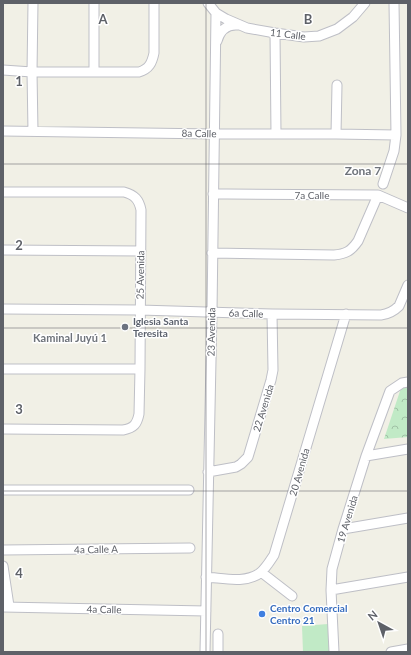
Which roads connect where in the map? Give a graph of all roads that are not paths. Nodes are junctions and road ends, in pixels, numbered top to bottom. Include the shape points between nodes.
1 (34, 3) edge
2 (94, 3) edge
3 (154, 3) edge
4 (208, 3) edge
5 (365, 3) edge
6 (394, 3) edge
7 (216, 12) junction
8 (239, 25) junction
9 (275, 34) junction
10 (215, 46) junction
11 (3, 70) edge
12 (32, 72) junction
13 (94, 72) junction
14 (337, 85) dead end
15 (3, 131) edge
16 (33, 131) junction
17 (214, 134) junction
18 (276, 134) junction
19 (336, 134) junction
20 (396, 135) junction
21 (383, 184) dead end
22 (3, 192) edge
23 (213, 194) junction
24 (378, 195) junction
25 (408, 208) edge
26 (3, 250) edge
27 (141, 251) junction
28 (212, 253) junction
29 (408, 285) edge
30 (3, 309) edge
31 (140, 310) junction
32 (212, 312) junction
33 (272, 314) junction
34 (346, 314) junction
35 (3, 369) edge
36 (140, 369) junction
37 (408, 382) edge
38 (3, 428) edge
39 (408, 449) edge
40 (366, 456) junction
41 (208, 472) junction
42 (3, 490) edge
43 (189, 490) dead end
44 (408, 518) edge
45 (343, 529) junction
46 (190, 548) dead end
47 (3, 550) edge
48 (3, 566) edge
49 (261, 572) junction
50 (206, 577) junction
51 (408, 577) edge
52 (331, 590) junction
53 (292, 596) dead end
54 (6, 607) edge
55 (206, 612) junction
56 (218, 634) dead end
57 (408, 649) edge
58 (205, 652) edge
59 (218, 652) edge
60 (334, 652) edge
61 (391, 652) edge

1 - 12 street
2 - 13 street
3 - 13 street via 154,53 148,67 139,72
4 - 7 street, 11 Calle
5 - 9 street, 11 Calle via 348,22 326,34 304,37
6 - 20 street
7 - 8 street, 11 Calle
7 - 10 street, 23 Avenida
8 - 9 street, 11 Calle
8 - 10 street via 230,25 223,29
9 - 18 street
10 - 17 street, 23 Avenida
11 - 12 street
12 - 13 street
12 - 16 street
14 - 19 street
15 - 16 street, 8a Calle
16 - 17 street, 8a Calle
17 - 18 street, 8a Calle
17 - 23 street, 23 Avenida
18 - 19 street, 8a Calle
19 - 20 street, 8a Calle
20 - 21 street via 394,151
22 - 27 street, 25 Avenida via 128,193 134,196 141,210
23 - 24 street, 7a Calle
23 - 28 street, 23 Avenida
24 - 25 street, 7a Calle
24 - 28 street via 358,241 346,253
26 - 27 street
27 - 31 street, 25 Avenida
28 - 32 street, 23 Avenida
29 - 34 street, 6a Calle via 399,306 392,312 381,315
30 - 31 street, 6a Calle
31 - 32 street, 6a Calle
31 - 36 street, 25 Avenida
32 - 33 street, 6a Calle
32 - 41 street, 23 Avenida
33 - 34 street, 6a Calle
33 - 41 street, 22 Avenida via 273,370 248,457 236,467
34 - 49 street, 20 Avenida via 275,554
35 - 36 street
36 - 38 street, 25 Avenida via 137,420 129,429
37 - 40 street, 19 Avenida via 390,391
39 - 40 street
40 - 45 street, 19 Avenida
41 - 50 street, 23 Avenida
42 - 43 street
44 - 45 street
45 - 52 street, 19 Avenida via 332,569
46 - 47 street, 4a Calle A
48 - 54 street
49 - 50 street via 241,579
49 - 53 street
50 - 55 street, 23 Avenida
51 - 52 street
52 - 60 street, 19 Avenida
54 - 55 street, 4a Calle
55 - 58 street, 23 Avenida
56 - 59 street
57 - 61 street

